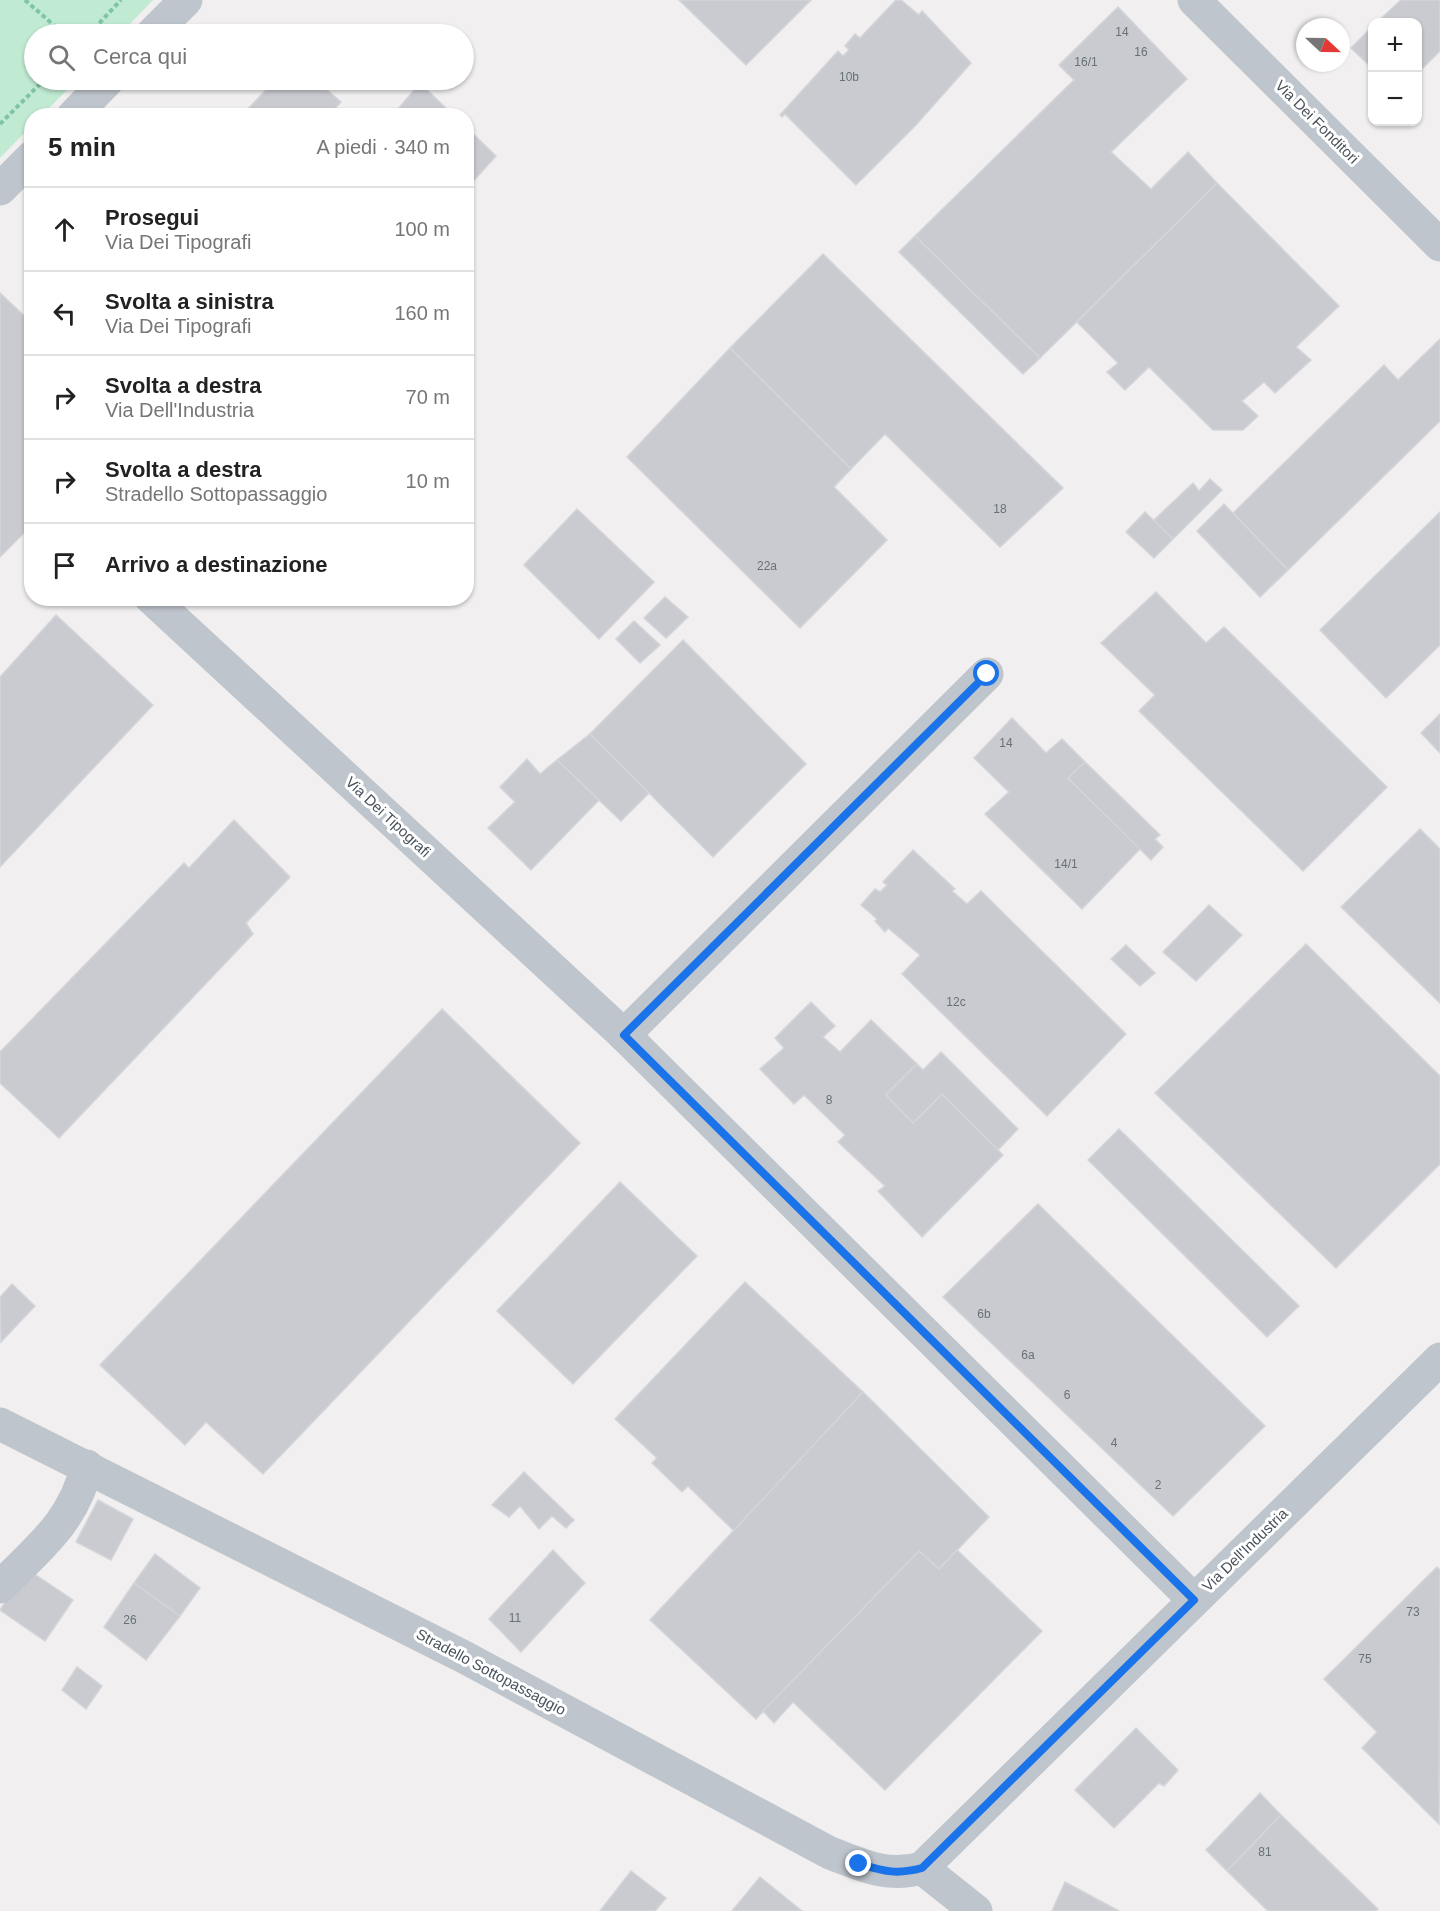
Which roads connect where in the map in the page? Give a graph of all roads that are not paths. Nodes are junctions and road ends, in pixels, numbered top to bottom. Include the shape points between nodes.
1 (186, 0) edge
2 (1194, 0) edge
3 (162, 24) edge
4 (98, 90) edge
5 (81, 108) edge
6 (24, 165) edge
7 (0, 189) edge
8 (1440, 244) edge
9 (160, 606) edge
10 (987, 674) dead end
11 (624, 1035) junction
12 (1440, 1359) edge
13 (0, 1424) edge
14 (87, 1466) junction
15 (0, 1587) edge
16 (1194, 1600) junction
17 (922, 1868) junction
18 (976, 1911) edge

1 - 3 street
2 - 8 street, Via Dei Fonditori
4 - 5 street
6 - 7 street
9 - 11 street, Via Dei Tipografi
10 - 11 street
11 - 16 street, Via Dei Tipografi
12 - 16 street, Via Dell'Industria
13 - 14 street, Stradello Sottopassaggio
14 - 15 street via 80,1492 65,1520
14 - 17 street, Stradello Sottopassaggio via 464,1657 830,1853 885,1872
16 - 17 street, Via Dell'Industria
17 - 18 street

